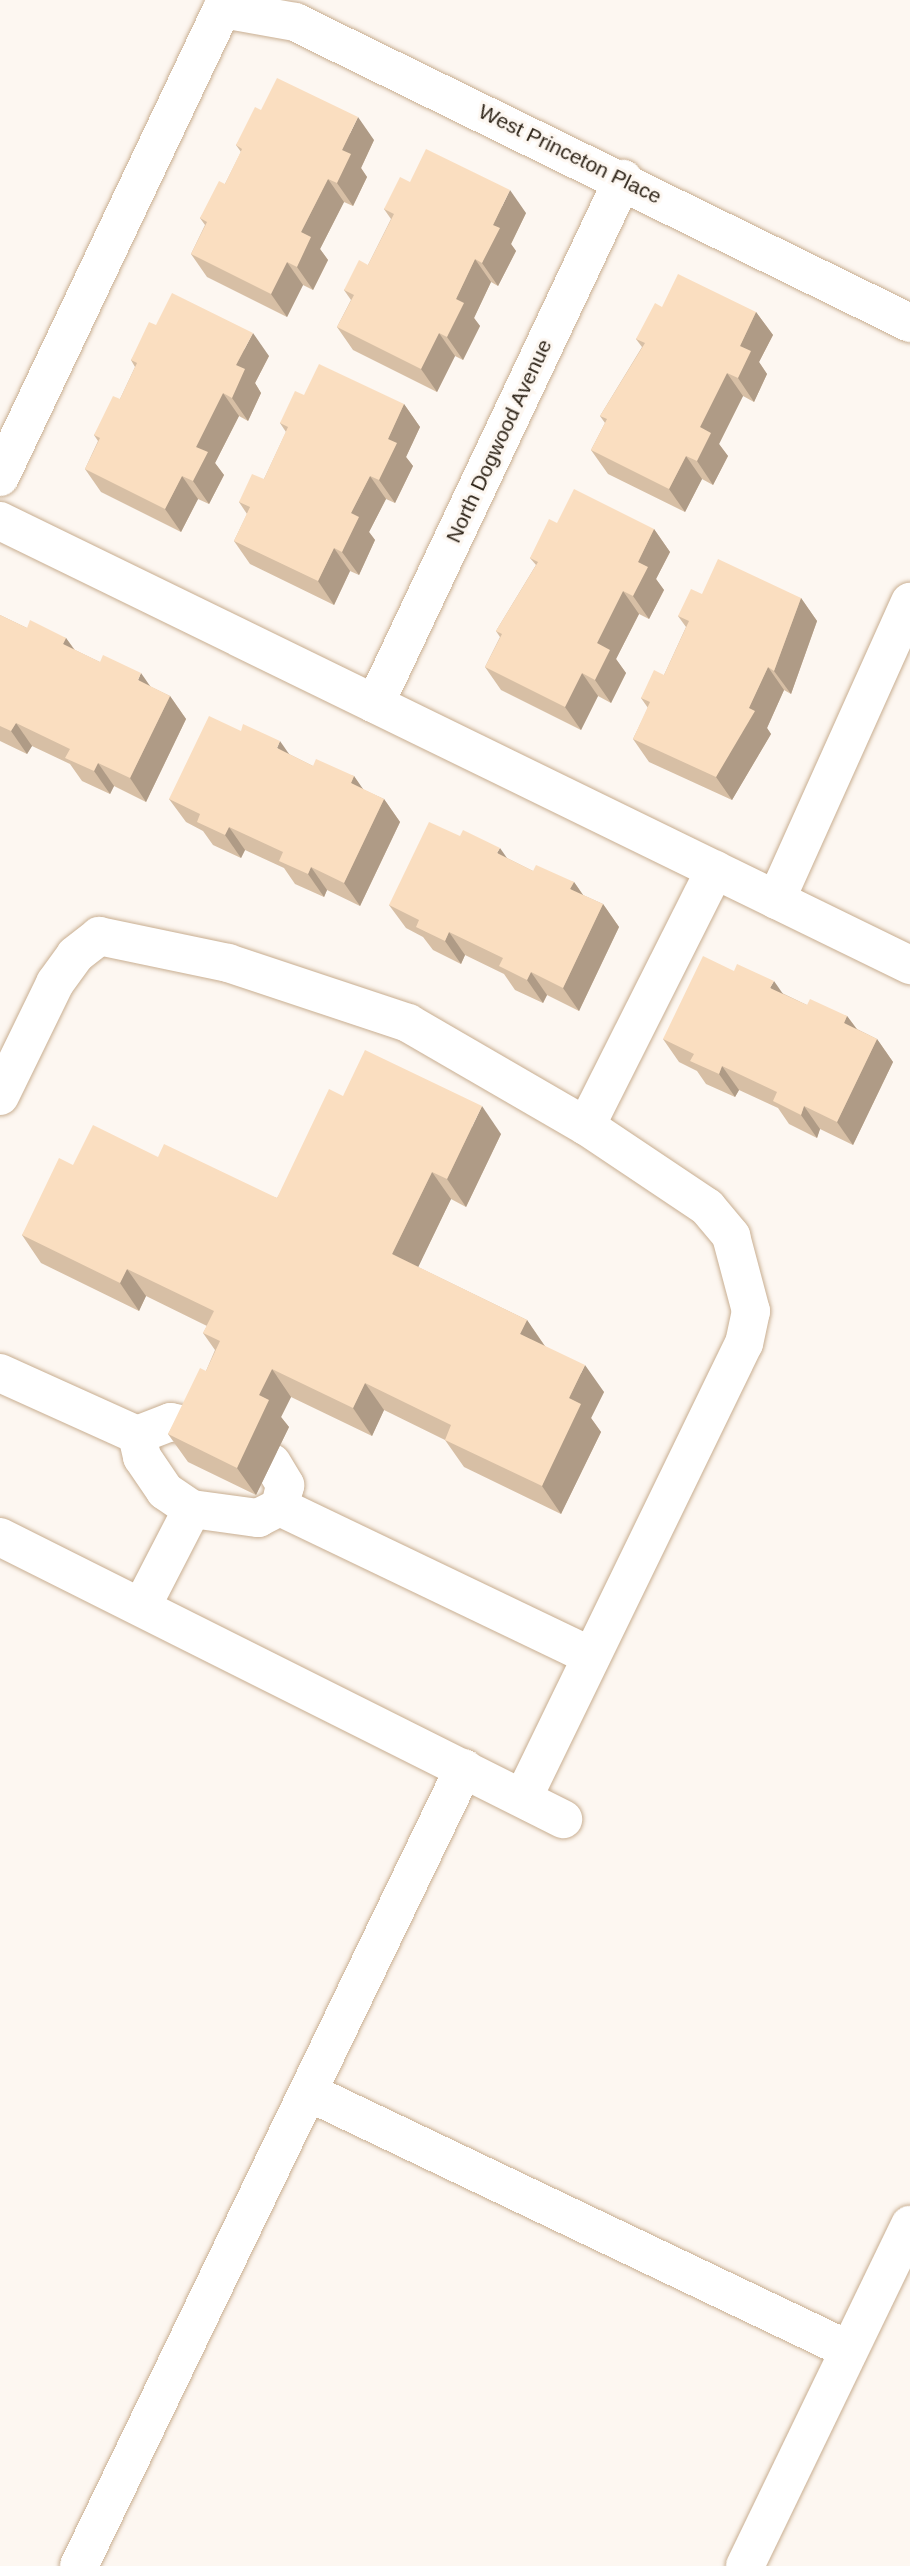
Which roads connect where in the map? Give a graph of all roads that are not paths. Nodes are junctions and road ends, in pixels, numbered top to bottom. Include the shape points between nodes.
1 (622, 179) junction
2 (910, 323) edge
3 (0, 477) edge
4 (0, 521) edge
5 (910, 602) edge
6 (375, 704) junction
7 (715, 870) junction
8 (776, 900) junction
9 (910, 965) edge
10 (0, 1096) edge
11 (586, 1126) junction
12 (0, 1373) edge
13 (203, 1429) edge
14 (137, 1435) junction
15 (272, 1463) dead end
16 (280, 1507) junction
17 (192, 1509) junction
18 (0, 1536) edge
19 (142, 1606) junction
20 (591, 1656) junction
21 (464, 1768) junction
22 (523, 1798) junction
23 (564, 1819) dead end
24 (308, 2092) junction
25 (910, 2225) edge
26 (849, 2350) junction
27 (79, 2566) edge
28 (745, 2566) edge

1 - 2 street, West Princeton Place
1 - 3 street, West Princeton Place via 295,22 222,9
1 - 6 street, North Dogwood Avenue
4 - 6 street
5 - 8 street
6 - 7 street
7 - 8 street
7 - 11 street
8 - 9 street
10 - 11 street via 55,983 75,955 99,936 228,963 408,1023
11 - 20 street via 707,1208 731,1236 751,1311 744,1343
12 - 14 street
13 - 14 street via 170,1422
14 - 17 street via 142,1457 165,1491
15 - 16 street via 285,1485
16 - 17 street via 258,1518
16 - 20 street
17 - 19 street
18 - 19 street
19 - 21 street
20 - 22 street
21 - 22 street
21 - 24 street
22 - 23 street
24 - 26 street
24 - 27 street
25 - 26 street
26 - 28 street

